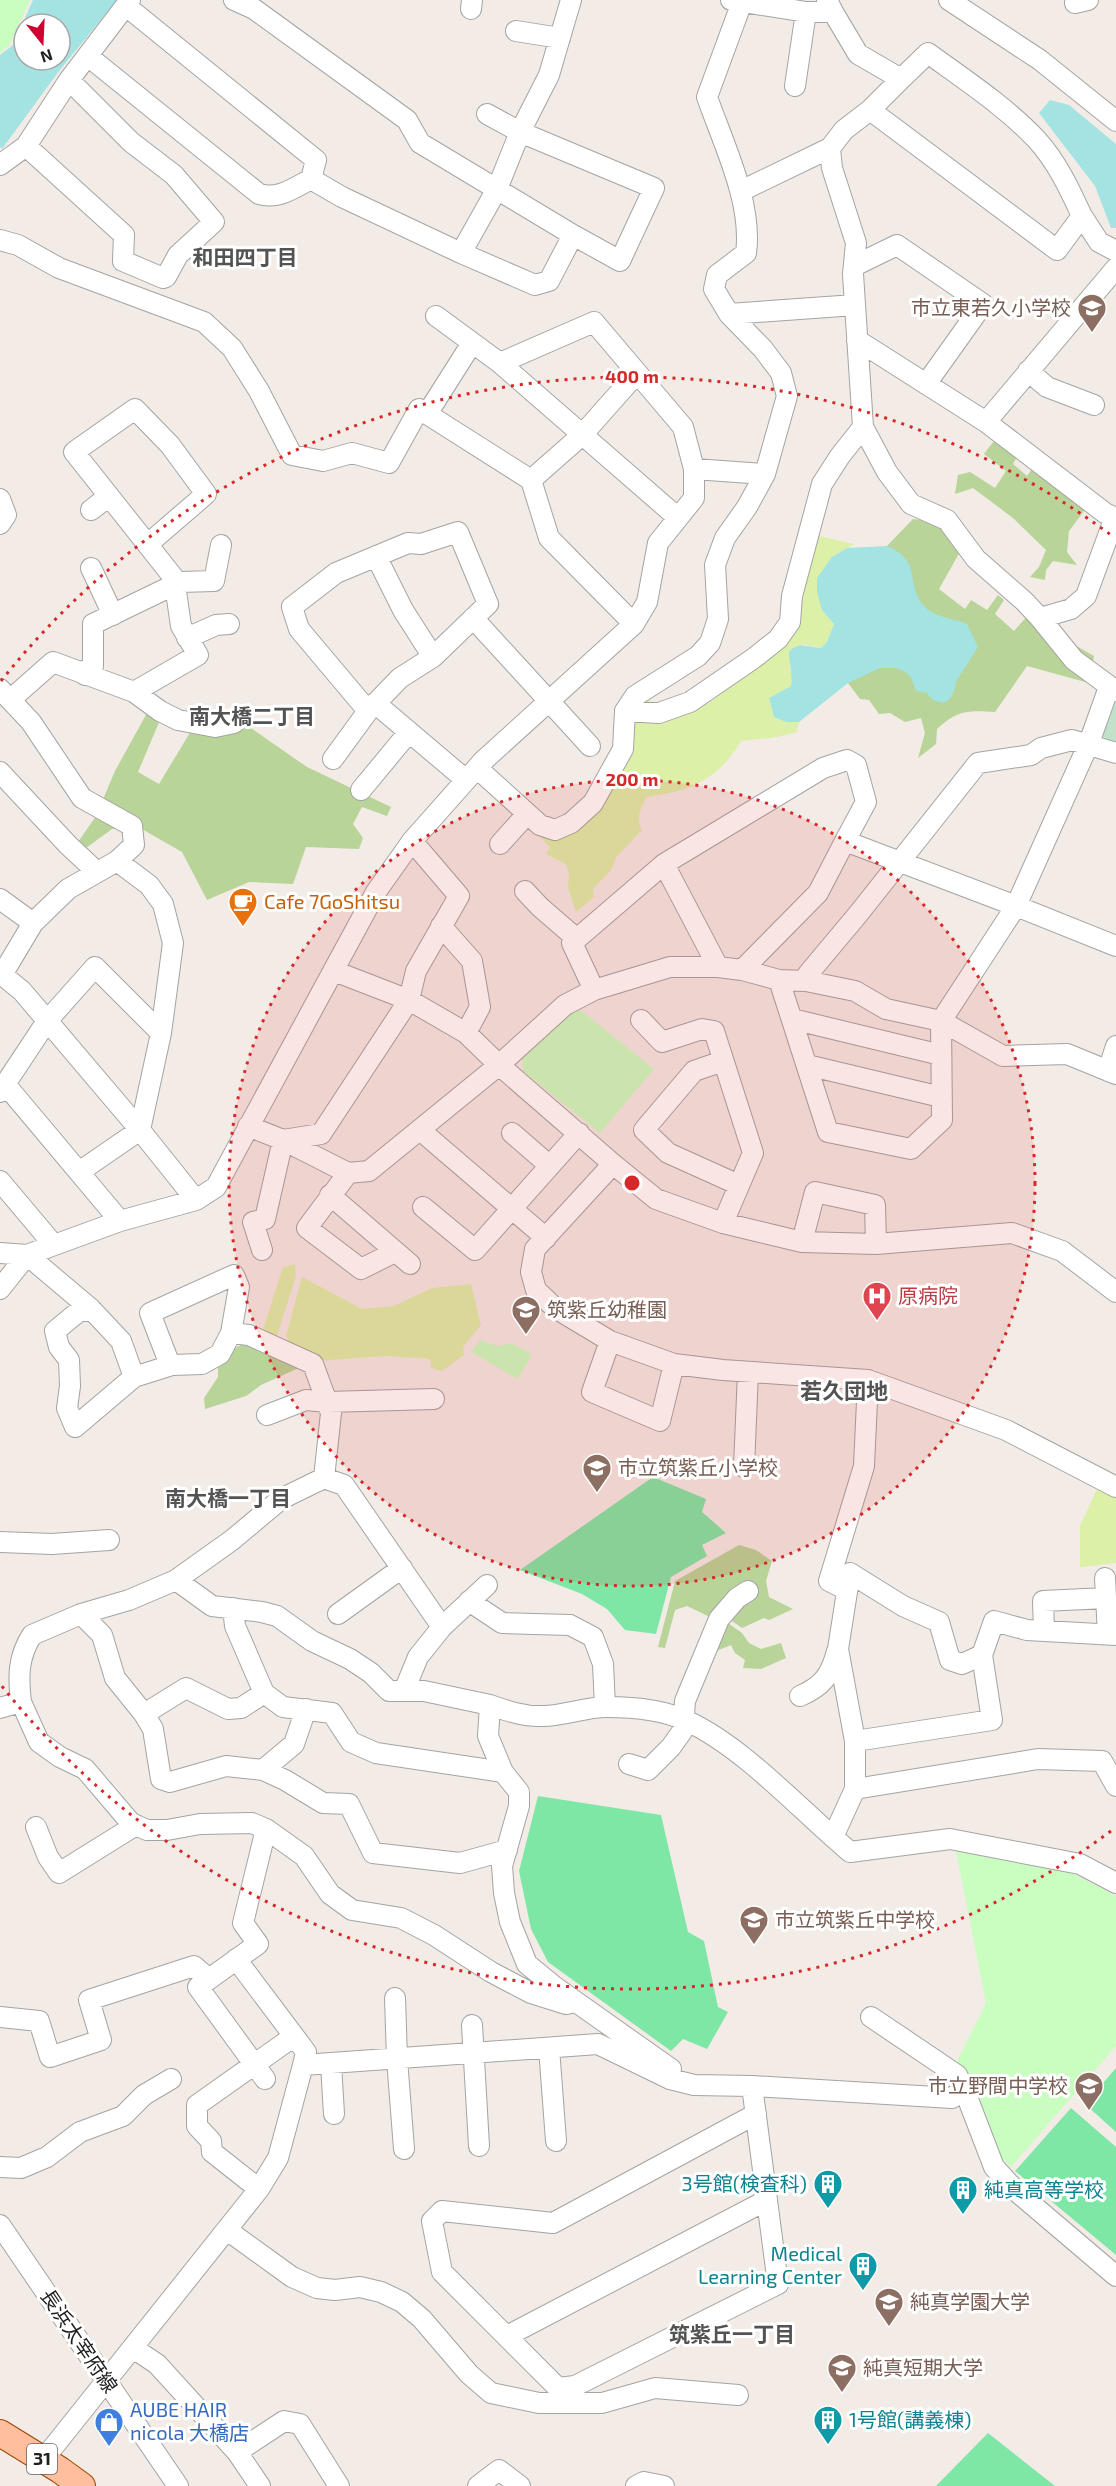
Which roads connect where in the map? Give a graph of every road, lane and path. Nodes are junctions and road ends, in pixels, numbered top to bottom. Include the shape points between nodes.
1 (234, 0) edge
2 (565, 0) edge
3 (571, 0) edge
4 (950, 0) edge
5 (735, 1) edge
6 (128, 3) edge
7 (830, 6) edge
8 (806, 12) junction
9 (516, 31) dead end
10 (560, 38) junction
11 (89, 57) junction
12 (902, 79) junction
13 (69, 80) junction
14 (795, 86) dead end
15 (870, 110) junction
16 (487, 114) dead end
17 (1116, 121) edge
18 (520, 132) junction
19 (26, 146) junction
20 (830, 148) junction
21 (0, 165) edge
22 (311, 179) junction
23 (497, 189) junction
24 (741, 191) junction
25 (1082, 216) junction
26 (573, 235) junction
27 (0, 240) edge
28 (1116, 251) edge
29 (461, 253) junction
30 (854, 266) junction
31 (1116, 268) edge
32 (855, 305) junction
33 (729, 314) junction
34 (436, 316) dead end
35 (857, 340) junction
36 (472, 344) junction
37 (500, 363) junction
38 (1028, 371) junction
39 (637, 373) junction
40 (926, 384) junction
41 (1094, 405) dead end
42 (427, 414) junction
43 (986, 422) junction
44 (863, 427) junction
45 (582, 435) junction
46 (694, 469) junction
47 (765, 474) junction
48 (531, 480) junction
49 (109, 496) junction
50 (0, 499) edge
51 (91, 510) dead end
52 (677, 517) junction
53 (1116, 517) edge
54 (0, 524) edge
55 (148, 544) junction
56 (221, 545) dead end
57 (376, 556) junction
58 (91, 568) dead end
59 (176, 584) junction
60 (113, 615) junction
61 (473, 618) junction
62 (1040, 618) junction
63 (229, 624) dead end
64 (634, 624) junction
65 (187, 638) junction
66 (433, 657) junction
67 (85, 675) junction
68 (1113, 689) edge
69 (134, 692) junction
70 (5, 694) edge
71 (548, 702) junction
72 (371, 707) junction
73 (625, 711) junction
74 (234, 723) dead end
75 (409, 732) junction
76 (1089, 743) junction
77 (590, 746) dead end
78 (1116, 753) edge
79 (333, 759) dead end
80 (0, 772) edge
81 (472, 774) junction
82 (361, 790) dead end
83 (527, 814) junction
84 (412, 841) junction
85 (845, 841) junction
86 (500, 844) dead end
87 (117, 861) junction
88 (900, 862) junction
89 (664, 864) junction
90 (97, 872) junction
91 (525, 891) dead end
92 (0, 899) edge
93 (1016, 906) junction
94 (33, 923) junction
95 (441, 926) junction
96 (577, 939) junction
97 (1116, 946) edge
98 (718, 967) junction
99 (742, 970) junction
100 (334, 971) junction
101 (1, 974) edge
102 (779, 980) junction
103 (806, 981) junction
104 (594, 990) junction
105 (409, 1000) junction
106 (792, 1018) junction
107 (641, 1020) dead end
108 (940, 1021) junction
109 (47, 1022) junction
110 (466, 1033) junction
111 (161, 1034) junction
112 (1116, 1046) edge
113 (941, 1055) junction
114 (723, 1061) junction
115 (499, 1065) junction
116 (807, 1065) junction
117 (1112, 1073) edge
118 (3, 1088) edge
119 (941, 1096) junction
120 (248, 1126) junction
121 (140, 1130) junction
122 (420, 1130) junction
123 (512, 1133) dead end
124 (579, 1133) junction
125 (283, 1140) junction
126 (613, 1164) junction
127 (550, 1166) junction
128 (79, 1172) junction
129 (348, 1173) junction
130 (0, 1181) edge
131 (739, 1185) junction
132 (330, 1195) junction
133 (196, 1200) junction
134 (423, 1207) dead end
135 (513, 1209) junction
136 (120, 1221) junction
137 (723, 1223) junction
138 (546, 1238) junction
139 (802, 1242) junction
140 (53, 1244) junction
141 (876, 1244) junction
142 (262, 1250) dead end
143 (0, 1253) edge
144 (27, 1255) junction
145 (0, 1289) edge
146 (1116, 1292) edge
147 (91, 1309) junction
148 (231, 1333) junction
149 (610, 1341) junction
150 (674, 1364) junction
151 (170, 1365) junction
152 (748, 1372) junction
153 (134, 1377) junction
154 (868, 1380) junction
155 (434, 1399) dead end
156 (327, 1402) junction
157 (267, 1415) dead end
158 (744, 1467) dead end
159 (324, 1478) junction
160 (1116, 1487) edge
161 (109, 1540) dead end
162 (0, 1542) edge
163 (402, 1569) junction
164 (1105, 1578) dead end
165 (176, 1580) junction
166 (487, 1585) dead end
167 (847, 1590) junction
168 (748, 1591) dead end
169 (1106, 1598) junction
170 (469, 1601) junction
171 (233, 1608) junction
172 (81, 1614) junction
173 (338, 1614) dead end
174 (442, 1626) junction
175 (1044, 1630) junction
176 (1112, 1634) edge
177 (838, 1649) junction
178 (982, 1655) junction
179 (264, 1692) junction
180 (404, 1692) junction
181 (800, 1696) dead end
182 (21, 1702) junction
183 (490, 1705) junction
184 (605, 1707) junction
185 (0, 1708) edge
186 (306, 1710) junction
187 (144, 1714) junction
188 (683, 1719) junction
189 (855, 1741) junction
190 (629, 1764) dead end
191 (263, 1770) junction
192 (503, 1772) junction
193 (1116, 1786) edge
194 (855, 1789) junction
195 (136, 1825) junction
196 (36, 1827) dead end
197 (266, 1829) junction
198 (833, 1837) junction
199 (507, 1850) junction
200 (1116, 1883) edge
201 (236, 1959) junction
202 (208, 1979) junction
203 (395, 1998) dead end
204 (576, 2002) junction
205 (0, 2017) edge
206 (871, 2018) dead end
207 (472, 2025) dead end
208 (293, 2037) junction
209 (549, 2048) junction
210 (474, 2053) junction
211 (397, 2059) junction
212 (331, 2064) junction
213 (303, 2065) junction
214 (259, 2071) junction
215 (171, 2079) dead end
216 (694, 2085) junction
217 (752, 2085) junction
218 (964, 2089) junction
219 (334, 2114) dead end
220 (756, 2114) junction
221 (555, 2141) dead end
222 (479, 2146) dead end
223 (404, 2149) dead end
224 (0, 2167) edge
225 (259, 2189) junction
226 (767, 2200) junction
227 (0, 2225) edge
228 (227, 2230) junction
229 (1116, 2276) edge
230 (507, 2336) junction
231 (133, 2348) junction
232 (107, 2382) junction
233 (565, 2395) junction
234 (738, 2395) dead end
235 (0, 2433) edge
236 (237, 2452) junction
237 (43, 2460) junction
238 (82, 2486) edge
239 (178, 2486) edge
240 (260, 2486) edge
241 (339, 2486) edge
242 (478, 2486) edge
243 (520, 2486) edge
244 (636, 2486) edge
245 (664, 2486) edge

1 - 23 street via 254,9 407,120 420,143
2 - 3 street
3 - 10 street
4 - 17 street via 1040,60
5 - 8 street
5 - 24 street via 707,97
6 - 11 street
6 - 22 street via 316,160
7 - 8 street
7 - 12 street via 858,54
8 - 14 street
9 - 10 street
10 - 18 street via 549,75
11 - 13 street
11 - 22 street via 259,194 279,195
12 - 15 street
12 - 25 street via 928,53 997,104 1038,141 1068,185
13 - 19 street
13 - 19 street via 131,142 174,176 214,222 178,255 163,278 123,261 124,235
15 - 20 street via 844,130
15 - 25 street via 1058,250
16 - 18 street
18 - 23 street
18 - 26 street via 654,188 620,261
19 - 21 street
20 - 24 street
20 - 30 street via 832,168 856,243
22 - 29 street
23 - 26 street
23 - 29 street
24 - 33 street via 746,252 717,275 714,289
25 - 28 street via 1099,242
26 - 29 street via 549,281 535,285
27 - 42 street via 18,245 59,268 204,322 232,348 292,455 323,461 352,453 389,463 419,410
30 - 32 street
30 - 40 street via 897,245 983,304
31 - 38 street
32 - 33 street
32 - 35 street
33 - 47 street via 781,373 787,396
34 - 36 street
35 - 40 street
35 - 44 street
36 - 37 street
36 - 42 street
37 - 39 street via 594,322
37 - 45 street
38 - 41 street via 1047,387
38 - 43 street
39 - 45 street
39 - 46 street via 683,427
40 - 43 street
42 - 48 street
43 - 53 street via 1105,513
44 - 62 street via 887,472 911,504 947,520 976,559
44 - 73 street via 822,484 792,596 790,621 778,639 690,702 659,713
45 - 48 street
45 - 52 street
46 - 47 street
46 - 52 street via 694,498
47 - 73 street via 725,538 715,565 718,619 710,643 698,656 635,696
48 - 64 street via 549,537
49 - 51 street
49 - 55 street
49 - 55 street via 74,452 135,408 170,445 206,494
50 - 54 street via 6,515
52 - 64 street via 658,543 647,602
53 - 62 street via 1086,596 1071,609
55 - 59 street
56 - 59 street via 214,581 186,580
57 - 61 street via 408,543 421,544 458,532 488,604
57 - 66 street via 403,610
57 - 72 street via 336,573 292,607 298,629
58 - 60 street
59 - 60 street
59 - 65 street via 181,626
60 - 67 street via 93,624 93,666
61 - 66 street
61 - 71 street
62 - 68 street via 1074,660
63 - 65 street via 216,625
64 - 71 street
65 - 69 street via 198,655
66 - 72 street via 400,678
67 - 69 street
67 - 70 street via 53,662
68 - 76 street
69 - 74 street via 178,720 215,727
70 - 87 street via 31,722 82,798 132,826 134,845
71 - 77 street
71 - 81 street
72 - 75 street
72 - 79 street
73 - 83 street via 623,749 593,802 571,823 555,830 540,825
75 - 81 street
75 - 82 street
76 - 78 street
76 - 88 street via 1062,741 1031,756 978,763
76 - 93 street
80 - 90 street
81 - 83 street
81 - 84 street
83 - 86 street
84 - 95 street via 459,896
84 - 100 street via 376,892
85 - 88 street
85 - 89 street via 866,802 856,765 847,760 823,768
85 - 99 street via 818,893
87 - 90 street
87 - 111 street via 148,885 163,904 172,943
88 - 93 street
88 - 103 street via 807,974
89 - 96 street
89 - 98 street
90 - 94 street via 68,889
91 - 96 street
92 - 94 street
93 - 97 street
93 - 108 street
94 - 101 street
95 - 105 street via 416,971
95 - 110 street via 472,961 480,1007
96 - 104 street via 572,943
98 - 99 street
98 - 104 street via 670,967
99 - 102 street
100 - 105 street
100 - 120 street
101 - 109 street via 22,991
102 - 103 street
102 - 106 street
103 - 108 street via 855,991 886,1009
104 - 115 street via 565,1005
105 - 110 street
105 - 125 street via 321,1134
106 - 113 street
106 - 116 street
107 - 114 street via 662,1042 702,1029 714,1031
108 - 113 street
108 - 117 street via 1003,1056 1067,1054
109 - 111 street via 95,967
109 - 118 street
109 - 121 street
110 - 115 street
111 - 121 street
112 - 117 street
113 - 119 street
114 - 131 street via 753,1153
114 - 131 street via 694,1071 644,1130 668,1153
115 - 122 street
115 - 124 street
116 - 119 street
116 - 119 street via 828,1132 911,1149 942,1120
118 - 128 street
120 - 125 street
120 - 133 street via 216,1187
121 - 128 street
121 - 133 street
122 - 129 street via 369,1171
122 - 135 street
123 - 127 street
124 - 126 street
124 - 127 street
125 - 129 street
125 - 142 street via 265,1219 253,1222
126 - 137 street via 656,1199
126 - 138 street
127 - 135 street
128 - 136 street
129 - 132 street
130 - 140 street
131 - 137 street
132 - 132 street via 307,1228 361,1269 403,1258
133 - 136 street
134 - 135 street via 475,1250
135 - 138 street
136 - 140 street
137 - 139 street
138 - 149 street via 535,1249 531,1272 536,1290 555,1308
139 - 141 street
139 - 141 street via 815,1192 875,1205
140 - 144 street
141 - 146 street via 1012,1233 1062,1251
143 - 144 street
144 - 145 street
144 - 147 street
147 - 153 street via 121,1341
147 - 153 street via 78,1312 55,1331 59,1347 69,1360 68,1408 75,1427
148 - 151 street via 220,1354 202,1365
148 - 151 street via 239,1287 234,1275 150,1314
148 - 156 street via 249,1335 313,1364
149 - 150 street
149 - 150 street via 592,1392 660,1421
150 - 152 street
151 - 153 street
152 - 154 street
152 - 158 street
154 - 160 street via 1006,1430
154 - 167 street via 864,1466 829,1581
155 - 156 street
156 - 157 street via 306,1400
156 - 159 street via 331,1413
159 - 163 street via 344,1485
159 - 165 street via 281,1499
161 - 162 street
163 - 173 street
163 - 174 street
164 - 169 street
165 - 171 street via 212,1606
165 - 172 street
166 - 170 street
167 - 177 street
167 - 178 street via 850,1573 903,1606 939,1622 950,1660 962,1664
168 - 188 street via 719,1619 685,1701
169 - 175 street via 1042,1601
169 - 176 street
170 - 174 street
170 - 184 street via 502,1623 570,1625 593,1637 603,1664
171 - 179 street via 235,1626
171 - 180 street via 277,1616 312,1641 357,1664 389,1691
172 - 182 street via 32,1635 19,1662
172 - 187 street via 102,1635 116,1678
174 - 180 street via 418,1657
175 - 176 street
175 - 178 street via 994,1621
177 - 181 street via 832,1670 816,1689
177 - 189 street
178 - 189 street via 992,1720
179 - 186 street via 283,1707
179 - 187 street via 241,1708 228,1709 186,1688
180 - 183 street via 424,1691
182 - 185 street
182 - 195 street via 39,1742 86,1769
183 - 184 street via 514,1713 544,1716
183 - 192 street via 488,1736
184 - 188 street
186 - 191 street via 294,1744
186 - 192 street via 332,1713 351,1742 376,1753
187 - 191 street via 153,1729 161,1779 170,1782 226,1766
188 - 190 street via 683,1730 648,1770
188 - 198 street via 733,1749
189 - 194 street
191 - 199 street via 323,1803 349,1804 373,1853 460,1863
192 - 199 street via 519,1792
193 - 194 street via 1102,1761 1038,1758
194 - 198 street
195 - 196 street via 59,1874
195 - 197 street via 147,1830 167,1830 200,1824 252,1823
197 - 201 street via 243,1923 258,1944
197 - 204 street via 304,1856 330,1894 352,1910 401,1918 531,1993 566,2004
198 - 200 street via 850,1852 950,1839 1080,1864
199 - 204 street via 502,1866 504,1893 510,1922 527,1964
201 - 202 street
201 - 208 street
202 - 205 street via 194,1966 88,2000 101,2040 50,2057 39,2021
202 - 214 street via 198,1986
203 - 211 street
204 - 216 street
206 - 218 street via 957,2075
207 - 210 street
208 - 213 street via 306,2052
208 - 214 street
209 - 210 street
209 - 216 street via 598,2044 670,2079
209 - 221 street
210 - 211 street
210 - 222 street
211 - 212 street
211 - 223 street
212 - 213 street
212 - 219 street
213 - 225 street via 278,2158
214 - 225 street via 197,2105 197,2126 211,2141 212,2152
215 - 224 street via 144,2095 123,2116 80,2132 46,2157 21,2168
216 - 217 street
217 - 218 street via 952,2098
217 - 220 street
218 - 229 street via 994,2167 1016,2192
220 - 226 street
220 - 230 street via 553,2223 442,2211 432,2221 442,2272
225 - 228 street
226 - 230 street
226 - 233 street via 778,2284 575,2386
227 - 232 street, 長浜太宰府線
228 - 231 street
228 - 233 street via 292,2277 317,2288 360,2287 402,2302 491,2393 536,2403
230 - 233 street
231 - 232 street
231 - 236 street via 157,2364
232 - 237 street
232 - 239 street, 長浜太宰府線
233 - 234 street via 602,2403 655,2388
235 - 237 main road, 31
236 - 240 street
236 - 241 street via 284,2421 300,2424
237 - 238 main road, 31
242 - 243 street via 499,2470
244 - 245 street via 644,2482

